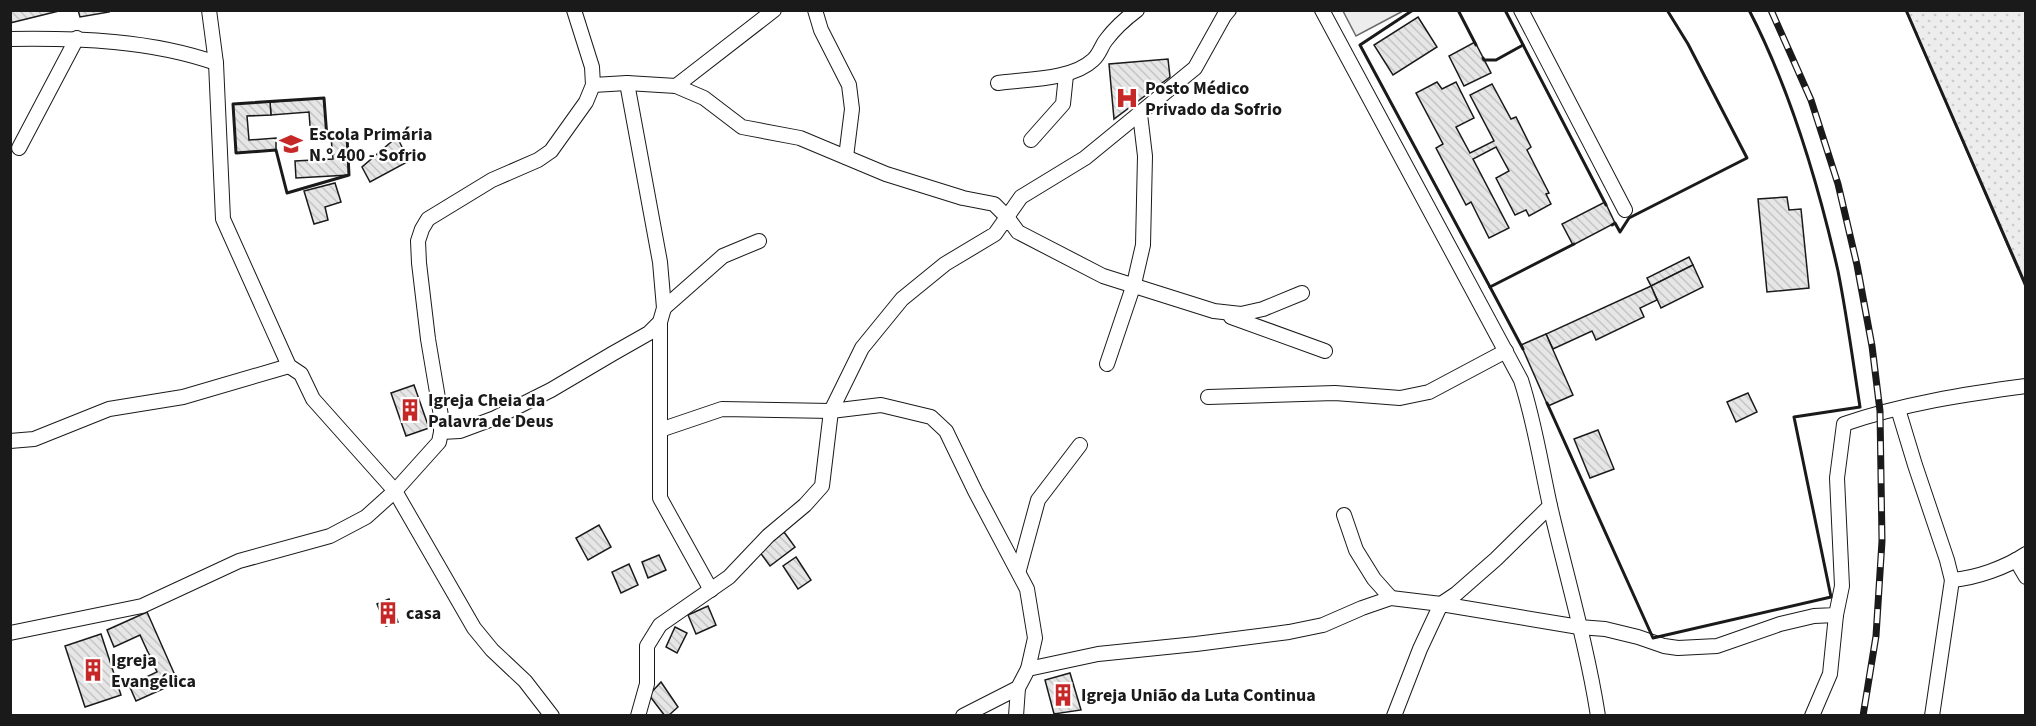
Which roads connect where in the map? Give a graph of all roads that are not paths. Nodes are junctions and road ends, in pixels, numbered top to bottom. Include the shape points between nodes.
1 (209, 10) edge
2 (574, 10) edge
3 (774, 10) edge
4 (815, 10) edge
5 (1137, 10) edge
6 (1229, 10) edge
7 (1322, 10) edge
8 (1521, 10) edge
9 (76, 38) junction
10 (10, 39) edge
11 (216, 63) junction
12 (1066, 75) junction
13 (627, 83) junction
14 (998, 83) dead end
15 (593, 85) junction
16 (676, 86) junction
17 (1140, 114) junction
18 (1031, 140) dead end
19 (19, 148) dead end
20 (846, 157) junction
21 (1625, 210) dead end
22 (1007, 216) junction
23 (759, 241) dead end
24 (1134, 284) junction
25 (1302, 293) dead end
26 (1214, 311) junction
27 (662, 315) junction
28 (1324, 351) dead end
29 (1506, 351) junction
30 (1107, 364) dead end
31 (289, 366) junction
32 (2025, 386) edge
33 (1208, 397) dead end
34 (1898, 409) junction
35 (831, 411) junction
36 (660, 430) junction
37 (441, 432) junction
38 (10, 441) edge
39 (1080, 445) dead end
40 (395, 491) junction
41 (1550, 506) junction
42 (1344, 515) dead end
43 (2021, 557) edge
44 (1019, 570) junction
45 (2025, 577) edge
46 (1952, 580) junction
47 (711, 590) junction
48 (1391, 598) junction
49 (1441, 604) junction
50 (1836, 615) junction
51 (1579, 627) junction
52 (10, 633) edge
53 (1028, 669) junction
54 (1018, 687) junction
55 (552, 716) edge
56 (638, 716) edge
57 (963, 716) edge
58 (1016, 716) edge
59 (1394, 716) edge
60 (1598, 716) edge
61 (1812, 716) edge
62 (1932, 716) edge

1 - 11 street
2 - 15 street via 589,52
3 - 16 street
4 - 20 street via 849,85 852,109
5 - 12 street via 1121,22 1092,61
6 - 17 street via 1195,68
7 - 29 street
8 - 21 street
9 - 10 street
9 - 11 street via 139,45
9 - 19 street
11 - 31 street via 223,219
12 - 14 street
12 - 18 street via 1063,105
13 - 15 street
13 - 16 street
13 - 27 street via 660,262
15 - 37 street via 586,102 551,151 492,180 428,219 422,228 419,263
16 - 20 street via 704,98 742,127 800,138
17 - 22 street via 1085,158 1021,197
17 - 24 street via 1145,156 1143,245
20 - 22 street via 886,174 994,204
22 - 24 street via 1018,232 1103,276
22 - 35 street via 995,234 945,264 902,298 862,348
23 - 27 street via 723,256
24 - 26 street
24 - 30 street
25 - 26 street via 1241,314
26 - 28 street
27 - 36 street
27 - 37 street via 649,333 551,390 505,414 460,431
29 - 33 street via 1429,392 1400,398 1335,393
29 - 41 street via 1532,413
31 - 38 street via 183,397 109,409 34,439
31 - 40 street via 301,374 313,399
32 - 34 street
34 - 46 street
34 - 50 street via 1844,424 1837,478 1842,586
35 - 36 street via 722,409
35 - 44 street via 881,405 931,417 946,431
35 - 47 street via 822,486
36 - 47 street via 660,498
37 - 40 street via 439,442
39 - 44 street via 1038,500
40 - 52 street via 366,517 330,536 239,561 142,606
40 - 55 street via 474,628 525,681
41 - 49 street via 1496,559
41 - 51 street
42 - 48 street via 1356,550
43 - 45 street
43 - 46 street via 1973,577
44 - 53 street via 1028,589 1035,638
46 - 62 street
47 - 56 street via 660,625 647,646 647,684
48 - 49 street
48 - 53 street via 1323,625 1289,632 1098,654
49 - 51 street
49 - 59 street
50 - 51 street via 1780,624 1717,646 1678,648 1605,629
50 - 61 street via 1830,674
51 - 60 street
53 - 54 street
54 - 57 street
54 - 58 street

